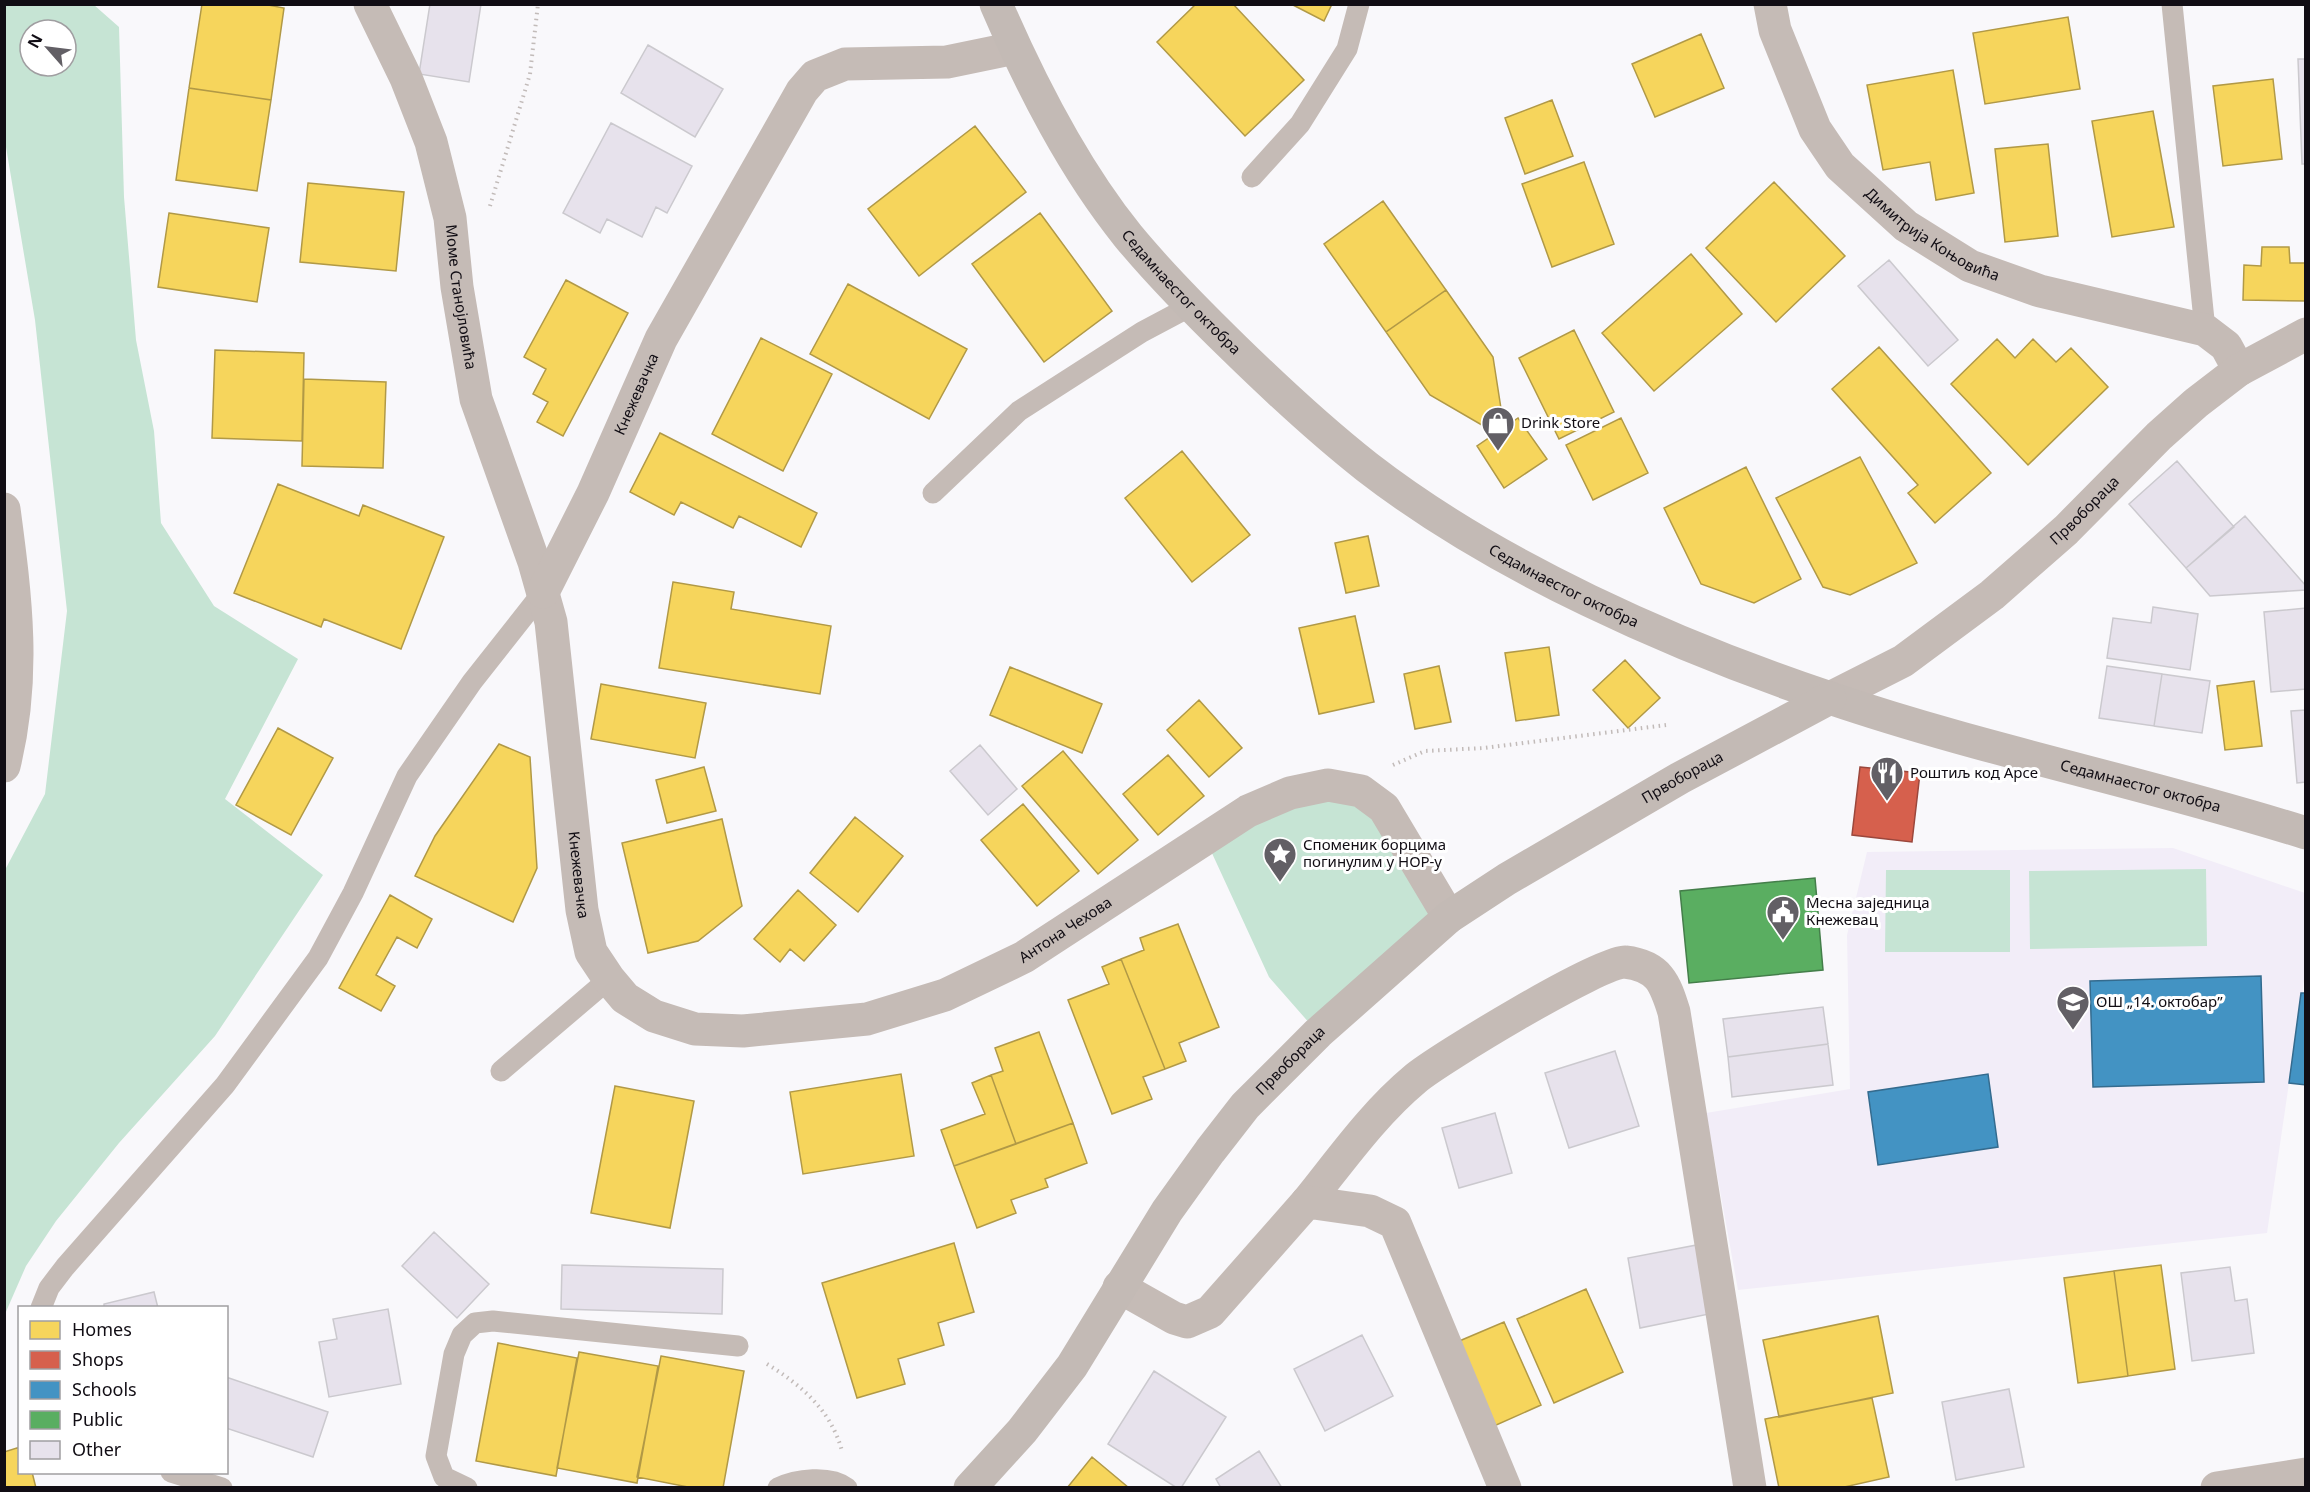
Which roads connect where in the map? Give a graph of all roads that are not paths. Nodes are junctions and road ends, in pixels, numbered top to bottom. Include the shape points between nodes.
1 (370, 4) edge
2 (996, 4) edge
3 (1359, 4) edge
4 (1770, 4) edge
5 (2172, 4) edge
6 (1015, 48) junction
7 (1251, 177) dead end
8 (1191, 306) junction
9 (2205, 330) junction
10 (2306, 334) edge
11 (2239, 369) junction
12 (933, 493) dead end
13 (4, 509) edge
14 (543, 592) junction
15 (1830, 698) junction
16 (4, 766) edge
17 (2306, 833) edge
18 (1449, 918) junction
19 (609, 979) junction
20 (501, 1071) dead end
21 (1307, 1202) junction
22 (1119, 1287) junction
23 (42, 1306) edge
24 (738, 1346) road end
25 (174, 1474) edge
26 (2306, 1474) edge
27 (844, 1486) edge
28 (222, 1488) edge
29 (467, 1488) edge
30 (778, 1488) edge
31 (970, 1488) edge
32 (1505, 1488) edge
33 (1750, 1488) edge
34 (2217, 1488) edge

1 - 14 street, Моме Станојловића via 406,78 431,142 450,218 476,399
2 - 6 street
3 - 7 lane via 1347,49 1300,124
4 - 9 street, Димитрија Коњовића via 1775,30 1815,129 1840,166 1906,226 1970,266 2040,291
5 - 9 lane
6 - 8 street, Седамнаестог октобра via 1079,165 1128,235
6 - 14 street, Кнежевачка via 947,62 845,64 815,76 802,91 662,339 593,493
8 - 12 lane via 1019,411
8 - 15 street, Седамнаестог октобра via 1288,401 1368,468 1476,540 1563,586 1691,645
9 - 11 street, Димитрија Коњовића via 2226,346
10 - 11 street, Првобораца
11 - 15 street, Првобораца via 2159,436 2066,530 1992,595 1903,661
13 - 16 street via 18,614 17,679
14 - 19 street, Кнежевачка via 557,655 582,910 591,952
14 - 23 lane via 472,682 407,776 318,958 225,1085 64,1267
15 - 17 street, Седамнаестог октобра
15 - 18 street, Првобораца via 1638,802
18 - 19 street, Антона Чехова via 1384,808 1361,791 1328,785 1290,793 1248,811 1024,957 945,995 867,1019 743,1031 695,1029 654,1016 625,998
18 - 22 street, Првобораца via 1318,1033 1245,1106 1167,1211
19 - 20 lane
21 - 22 street via 1210,1312 1199,1318 1187,1322 1174,1318
21 - 32 street via 1370,1211 1395,1223
21 - 33 street via 1368,1125 1416,1078 1484,1034 1596,972 1623,961 1654,970 1666,985 1674,1012
22 - 31 street, Првобораца via 1047,1400
24 - 29 lane via 493,1321 475,1323 462,1335 454,1354 436,1456 444,1477
25 - 28 lane
26 - 34 street
27 - 30 lane via 816,1480

